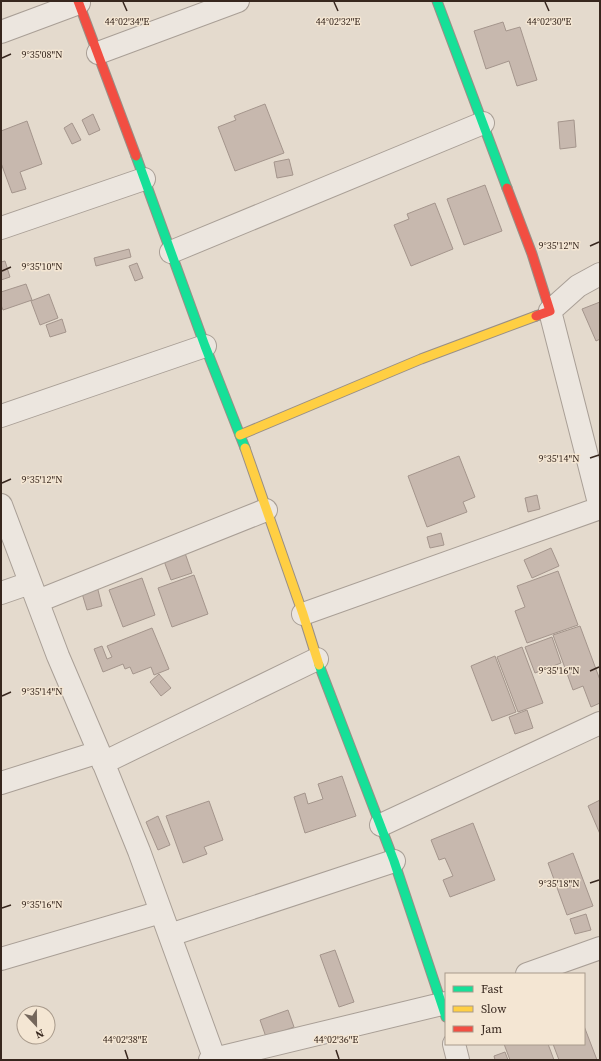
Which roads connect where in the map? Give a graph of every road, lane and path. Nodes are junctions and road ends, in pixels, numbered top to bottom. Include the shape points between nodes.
1 (238, 1) edge
2 (437, 1) edge
3 (78, 2) edge
4 (1, 32) edge
5 (98, 53) junction
6 (483, 123) junction
7 (144, 179) junction
8 (1, 228) edge
9 (171, 252) junction
10 (600, 274) edge
11 (550, 311) junction
12 (205, 346) junction
13 (1, 416) edge
14 (240, 435) junction
15 (1, 504) edge
16 (600, 507) edge
17 (266, 510) junction
18 (34, 592) junction
19 (1, 593) edge
20 (303, 614) junction
21 (317, 658) junction
22 (600, 723) edge
23 (101, 757) junction
24 (1, 783) edge
25 (381, 825) junction
26 (394, 861) junction
27 (161, 912) junction
28 (170, 935) junction
29 (600, 948) edge
30 (1, 959) edge
31 (530, 973) edge
32 (445, 1008) edge
33 (454, 1045) edge
34 (213, 1059) edge
35 (458, 1060) edge

1 - 5 street
2 - 6 street
3 - 4 street
3 - 5 street
5 - 7 street
6 - 9 street
6 - 11 street via 532,254
7 - 8 street
7 - 9 street
9 - 12 street
10 - 11 street via 578,286
11 - 14 street via 421,358
11 - 16 street
12 - 13 street
12 - 14 street
14 - 17 street
15 - 18 street
16 - 20 street
17 - 18 street
17 - 20 street
18 - 19 street
18 - 23 street
20 - 21 street
21 - 23 street
21 - 25 street
22 - 25 street
23 - 24 street
23 - 27 street
25 - 26 street
26 - 28 street
26 - 32 street
27 - 28 street
27 - 30 street
28 - 34 street
29 - 31 street
32 - 34 street
33 - 35 street

